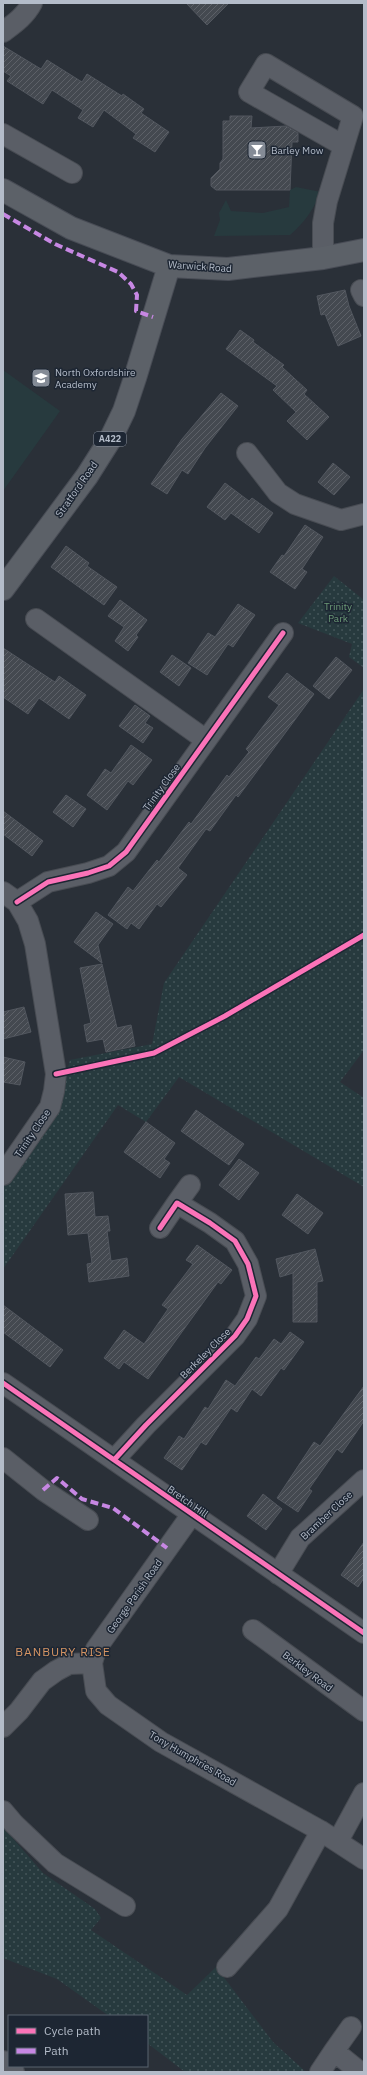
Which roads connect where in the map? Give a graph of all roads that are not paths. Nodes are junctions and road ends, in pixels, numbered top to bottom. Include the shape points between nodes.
1 (32, 3) edge
2 (3, 32) edge
3 (3, 134) edge
4 (344, 146) junction
5 (72, 173) dead end
6 (3, 190) edge
7 (364, 250) edge
8 (323, 258) junction
9 (169, 266) junction
10 (247, 453) dead end
11 (364, 514) edge
12 (3, 589) edge
13 (36, 619) dead end
14 (283, 633) dead end
15 (206, 740) junction
16 (10, 897) edge
17 (3, 1175) edge
18 (190, 1185) dead end
19 (178, 1203) junction
20 (160, 1228) dead end
21 (3, 1383) edge
22 (114, 1460) junction
23 (5, 1464) edge
24 (364, 1480) edge
25 (192, 1514) junction
26 (88, 1520) dead end
27 (278, 1574) junction
28 (253, 1630) dead end
29 (364, 1633) edge
30 (92, 1663) junction
31 (364, 1711) edge
32 (3, 1727) edge
33 (364, 1793) edge
34 (3, 1811) edge
35 (321, 1830) junction
36 (338, 1841) junction
37 (364, 1860) edge
38 (125, 1906) dead end
39 (227, 1967) dead end
40 (351, 2027) dead end
41 (334, 2051) junction
42 (320, 2072) edge
43 (360, 2072) edge

1 - 2 street via 27,12
3 - 5 street
4 - 4 street via 353,116 266,64 249,92
4 - 8 street via 327,201 323,223
6 - 9 main road, Warwick Road via 71,228
7 - 8 main road, Warwick Road
8 - 9 main road, Warwick Road via 228,269
9 - 12 main road, Stratford Road / A422 via 124,411 111,438 87,476
10 - 11 street via 278,492 295,504 342,520
13 - 15 street
14 - 15 street, Trinity Close
15 - 16 street, Trinity Close via 126,852 109,866 48,882
16 - 17 street, Trinity Close via 28,921 35,944 56,1074 50,1107
18 - 19 street
19 - 20 street
19 - 22 street, Berkeley Close via 235,1241 248,1264 256,1296 247,1319 235,1336 146,1424
21 - 22 street, Bretch Hill
22 - 25 street, Bretch Hill
23 - 26 street
24 - 27 street, Bramber Close via 300,1538
25 - 27 street, Bretch Hill
25 - 30 street, George Parish Road via 96,1649
27 - 29 street, Bretch Hill
28 - 31 street, Berkley Road
30 - 32 street via 69,1664 56,1670 42,1681 20,1711
30 - 35 street, Tony Humphries Road via 96,1691 108,1705 161,1742
33 - 36 street
34 - 38 street via 55,1863
35 - 36 street, Tony Humphries Road
35 - 39 street via 278,1909
36 - 37 street, Tony Humphries Road
40 - 41 street
41 - 42 street
41 - 43 street

